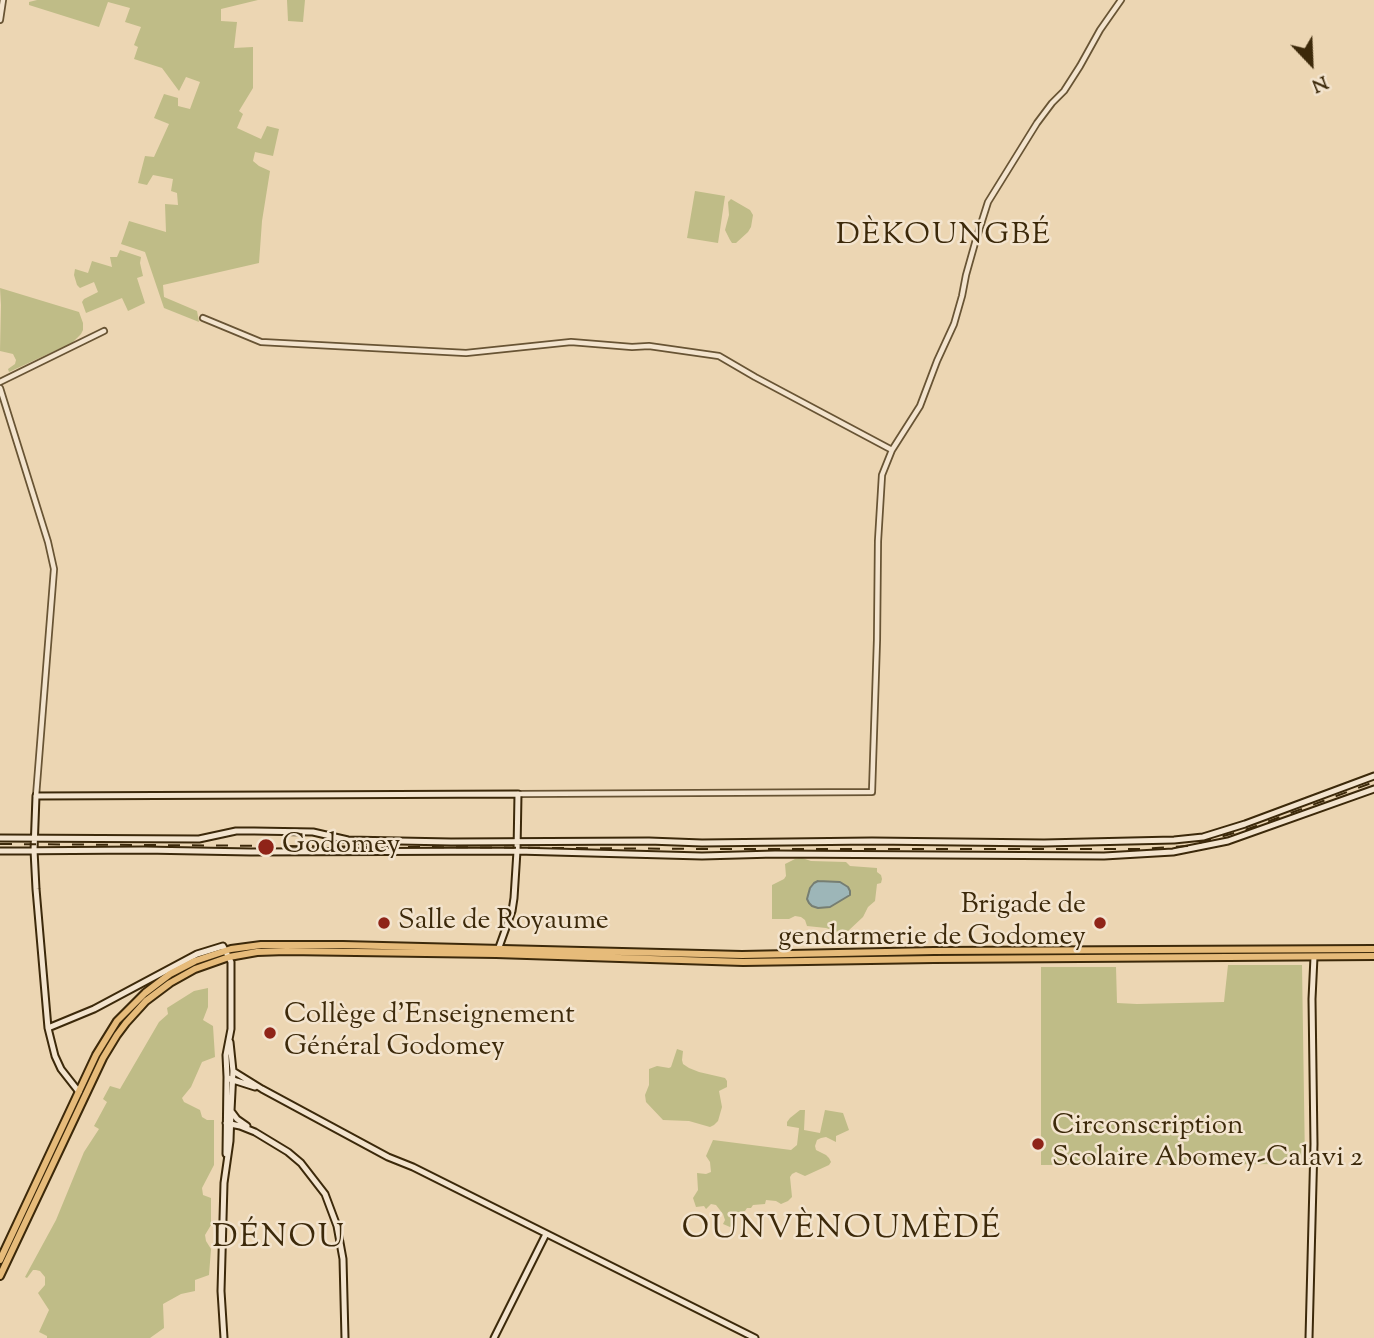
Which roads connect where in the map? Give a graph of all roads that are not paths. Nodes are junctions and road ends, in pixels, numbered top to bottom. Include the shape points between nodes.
1 (4, 0) edge
2 (1121, 0) edge
3 (0, 20) edge
4 (203, 318) dead end
5 (104, 331) dead end
6 (0, 382) edge
7 (0, 388) edge
8 (892, 450) junction
9 (1374, 776) edge
10 (1374, 789) edge
11 (518, 794) junction
12 (36, 796) junction
13 (34, 837) junction
14 (0, 838) edge
15 (517, 842) junction
16 (34, 850) junction
17 (0, 851) edge
18 (517, 851) junction
19 (1374, 949) edge
20 (226, 951) junction
21 (497, 951) junction
22 (1374, 956) edge
23 (1314, 957) junction
24 (48, 1028) junction
25 (229, 1038) junction
26 (233, 1071) junction
27 (230, 1079) junction
28 (262, 1089) junction
29 (79, 1092) junction
30 (230, 1119) junction
31 (546, 1234) junction
32 (0, 1261) edge
33 (0, 1276) edge
34 (223, 1338) edge
35 (345, 1338) edge
36 (494, 1338) edge
37 (755, 1338) edge
38 (1309, 1338) edge

1 - 3 street
2 - 8 street via 988,202 954,324 920,406
4 - 8 street via 261,342 466,353 571,342 719,356
5 - 6 street
7 - 12 street via 54,569
8 - 11 street via 880,495 872,792
9 - 15 main road via 1245,824 1174,840
10 - 18 main road via 1227,841 1173,852 702,856
11 - 12 main road
11 - 15 main road
12 - 13 main road
13 - 14 main road
13 - 15 main road via 199,839 254,831 313,832 348,840
13 - 16 main road
15 - 18 main road
16 - 17 main road
16 - 18 main road
16 - 24 main road
18 - 21 main road via 513,905
19 - 21 highway via 742,955
20 - 21 highway
20 - 24 main road via 197,954
20 - 25 main road via 232,962
20 - 29 highway via 170,974 135,1002 103,1043
20 - 33 highway via 170,983 117,1035
21 - 23 highway via 743,962
22 - 23 highway
23 - 38 main road
24 - 29 main road via 61,1069
25 - 26 main road
25 - 27 main road
26 - 27 main road
26 - 28 main road
27 - 28 main road
27 - 30 main road
27 - 30 main road
28 - 31 main road
29 - 32 highway
30 - 34 main road via 225,1147
30 - 35 main road via 288,1152 326,1194 343,1259
31 - 36 main road
31 - 37 main road

